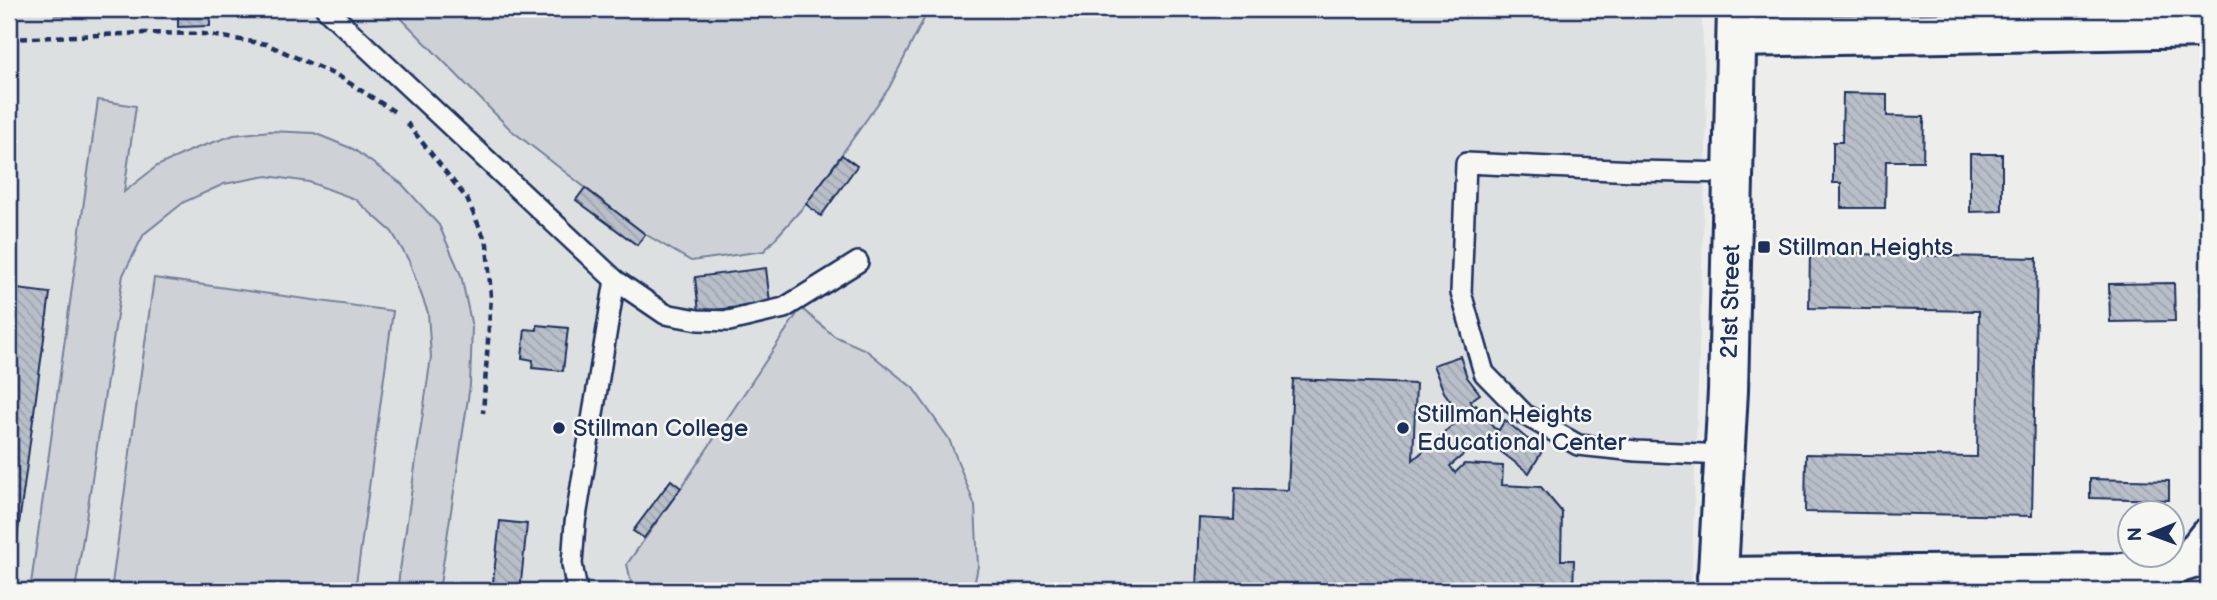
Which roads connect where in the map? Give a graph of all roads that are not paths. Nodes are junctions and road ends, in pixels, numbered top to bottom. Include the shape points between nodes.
1 (326, 9) edge
2 (1737, 23) edge
3 (2208, 28) edge
4 (1734, 173) junction
5 (858, 262) dead end
6 (615, 280) junction
7 (1724, 455) junction
8 (2203, 550) edge
9 (1717, 584) edge
10 (577, 591) edge

1 - 6 lane
2 - 3 street
2 - 4 street, 21st Street
4 - 7 street, 21st Street
4 - 7 lane via 1466,163 1461,293 1484,373 1525,415 1578,444
5 - 6 lane via 783,308 729,321 664,314
6 - 10 lane via 575,523 572,564
7 - 9 street, 21st Street
8 - 9 street via 2157,570 2122,573

